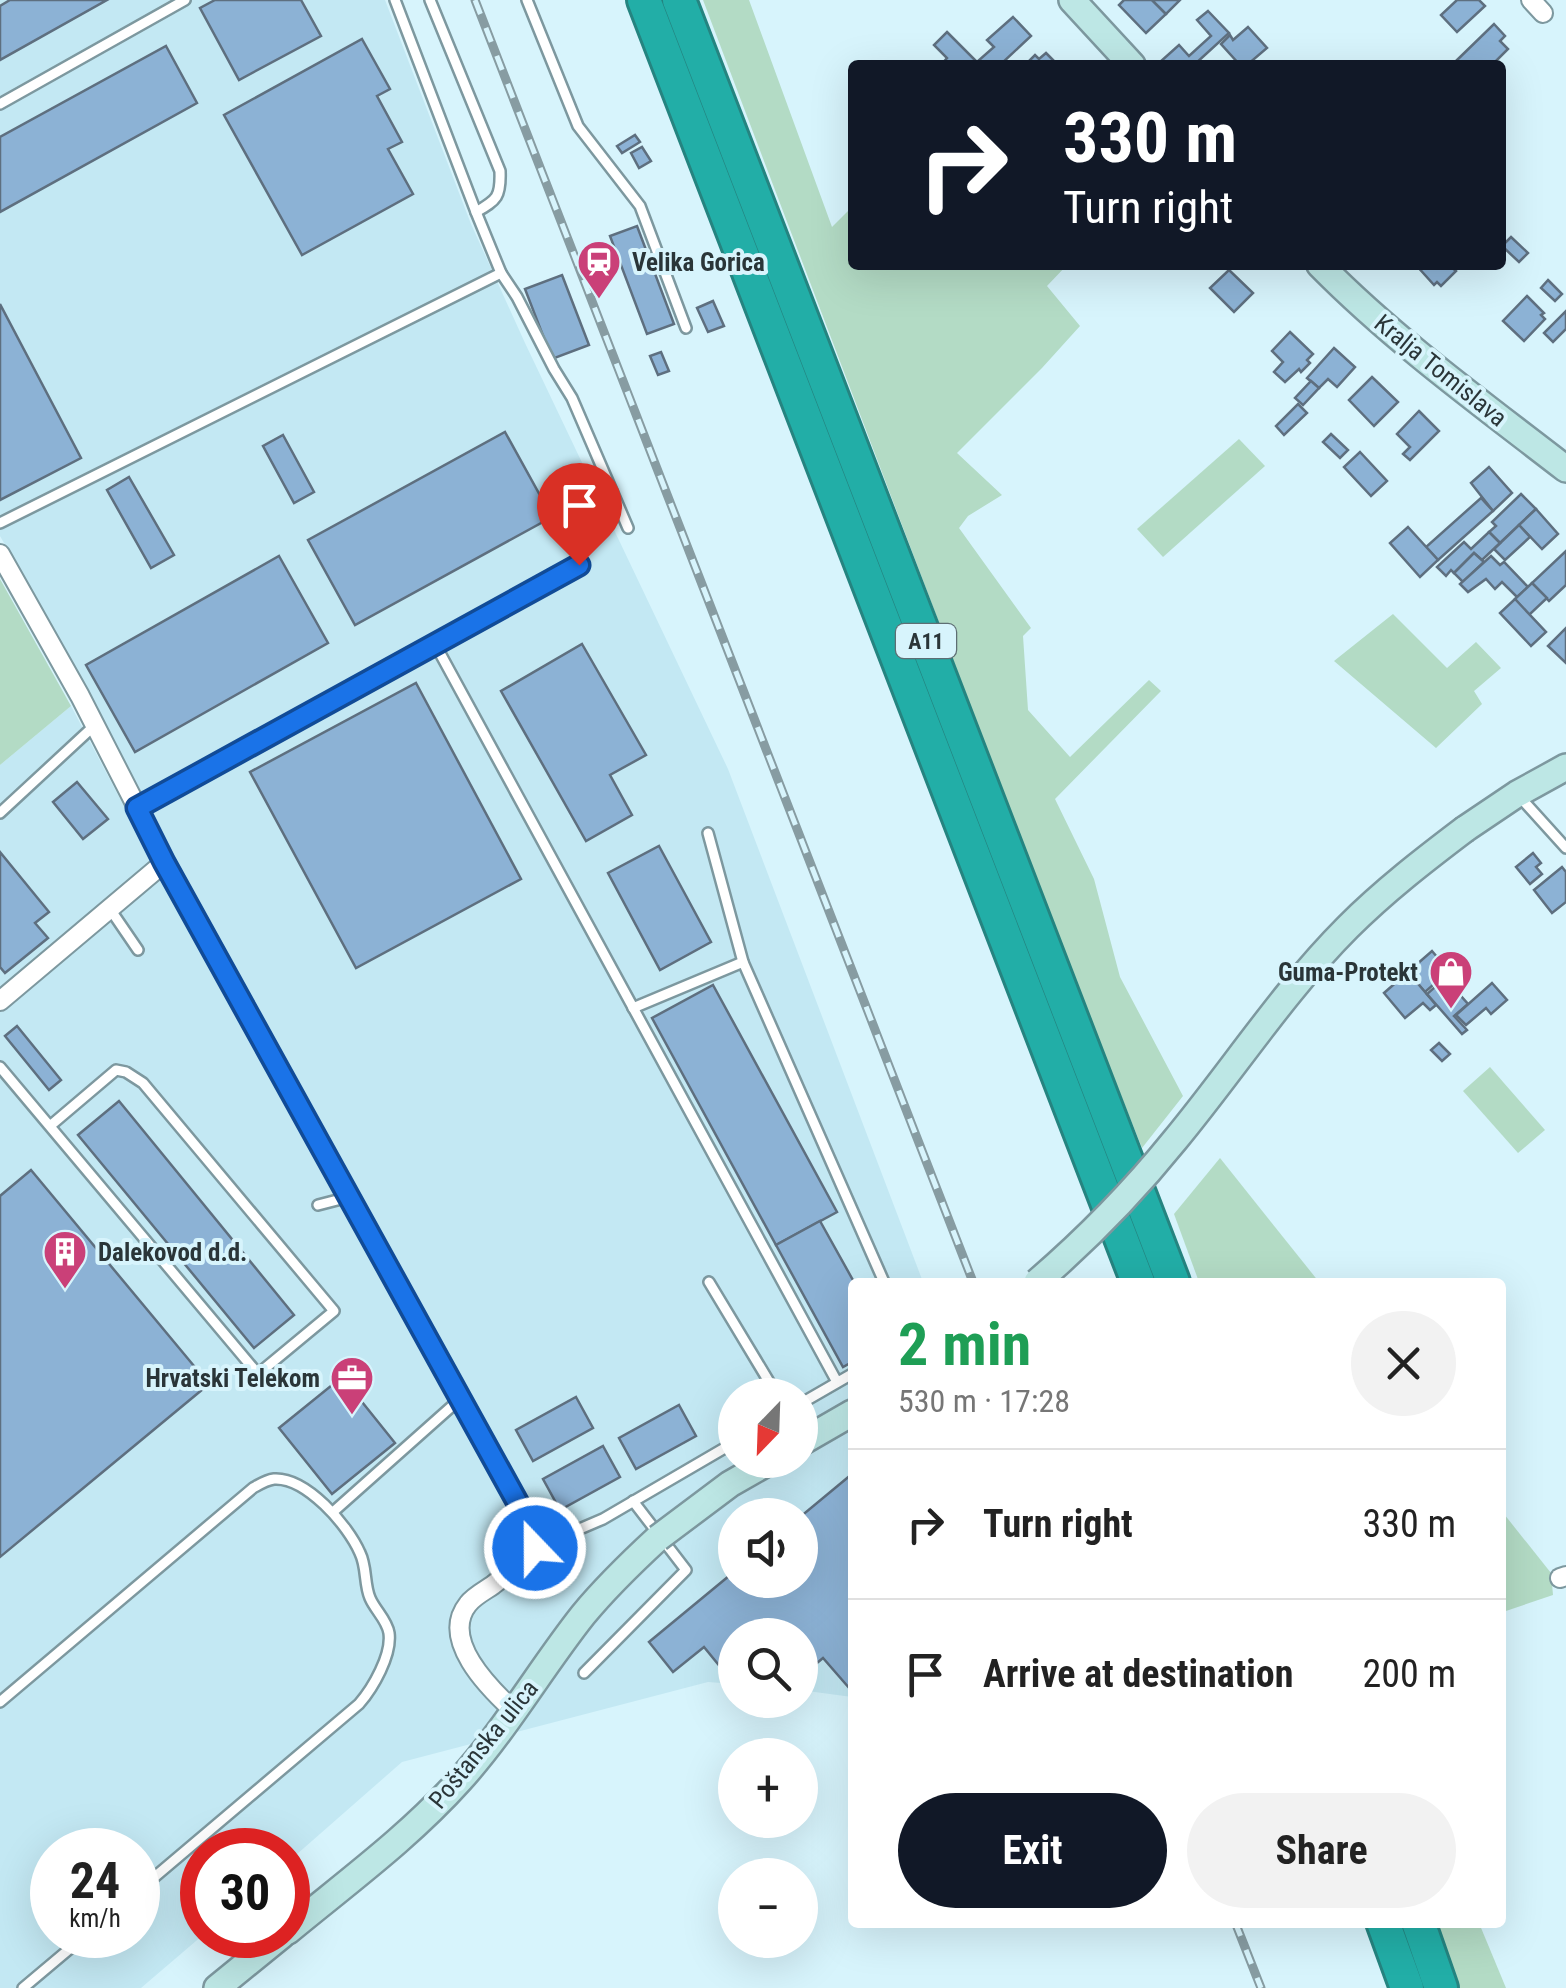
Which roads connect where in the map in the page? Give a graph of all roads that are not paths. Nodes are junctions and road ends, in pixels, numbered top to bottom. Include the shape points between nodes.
1 (185, 0) edge
2 (395, 0) edge
3 (430, 0) edge
4 (527, 0) edge
5 (644, 0) edge
6 (679, 0) edge
7 (1072, 0) edge
8 (1127, 60) edge
9 (0, 104) edge
10 (476, 212) junction
11 (1325, 270) edge
12 (502, 274) junction
13 (686, 328) dead end
14 (1566, 469) edge
15 (0, 524) edge
16 (628, 528) dead end
17 (0, 554) edge
18 (579, 565) dead end
19 (435, 644) junction
20 (95, 724) junction
21 (1566, 767) edge
22 (1517, 794) junction
23 (137, 808) junction
24 (0, 814) edge
25 (708, 833) dead end
26 (1566, 848) edge
27 (164, 862) junction
28 (110, 909) junction
29 (138, 950) dead end
30 (743, 962) junction
31 (0, 1001) edge
32 (633, 1008) junction
33 (2, 1073) edge
34 (50, 1126) junction
35 (349, 1196) junction
36 (318, 1205) dead end
37 (882, 1278) edge
38 (1041, 1278) edge
39 (1136, 1278) edge
40 (1171, 1278) edge
41 (709, 1282) dead end
42 (848, 1376) edge
43 (768, 1378) edge
44 (837, 1382) junction
45 (818, 1393) edge
46 (460, 1399) junction
47 (848, 1415) edge
48 (818, 1433) edge
49 (718, 1452) edge
50 (740, 1478) edge
51 (633, 1501) junction
52 (333, 1512) junction
53 (535, 1548) junction
54 (584, 1673) dead end
55 (0, 1702) edge
56 (513, 1710) junction
57 (160, 1872) edge
58 (310, 1913) edge
59 (1385, 1928) edge
60 (1420, 1928) edge
61 (59, 1958) edge
62 (254, 1958) edge
63 (23, 1988) edge
64 (217, 1988) edge
65 (1406, 1988) edge
66 (1441, 1988) edge

1 - 9 lane
2 - 10 lane
3 - 10 lane via 500,171 501,190
4 - 13 lane via 578,126 640,206
5 - 39 highway, A11
6 - 40 highway, A11
7 - 8 main road
10 - 12 lane
11 - 14 main road, Kralja Tomislava via 1438,370
12 - 15 lane
12 - 16 lane via 572,398
17 - 20 street
18 - 19 lane
19 - 23 lane
19 - 32 lane
20 - 23 street
20 - 24 lane
21 - 22 main road
22 - 26 lane
22 - 38 main road, bridge via 1346,928 1144,1177
23 - 27 street
25 - 30 lane
27 - 28 street
27 - 35 street
28 - 29 lane
28 - 31 street
30 - 32 lane
30 - 37 lane
32 - 44 lane
33 - 34 lane
34 - 34 lane via 116,1070 143,1083 334,1311 258,1374
35 - 36 lane
35 - 46 street
41 - 43 lane
42 - 44 lane
44 - 45 lane
46 - 52 lane
46 - 53 street via 530,1525
47 - 48 main road
49 - 51 lane
50 - 56 main road, Poštanska ulica, bridge via 619,1575
51 - 53 lane
51 - 54 lane via 686,1570
52 - 55 lane via 287,1480 252,1488
52 - 57 lane via 359,1550 370,1598 389,1631 370,1690
53 - 56 street via 468,1604 460,1622 474,1667
56 - 58 main road, Poštanska ulica via 424,1817
59 - 65 highway
60 - 66 highway
61 - 63 lane
62 - 64 main road, Poštanska ulica

